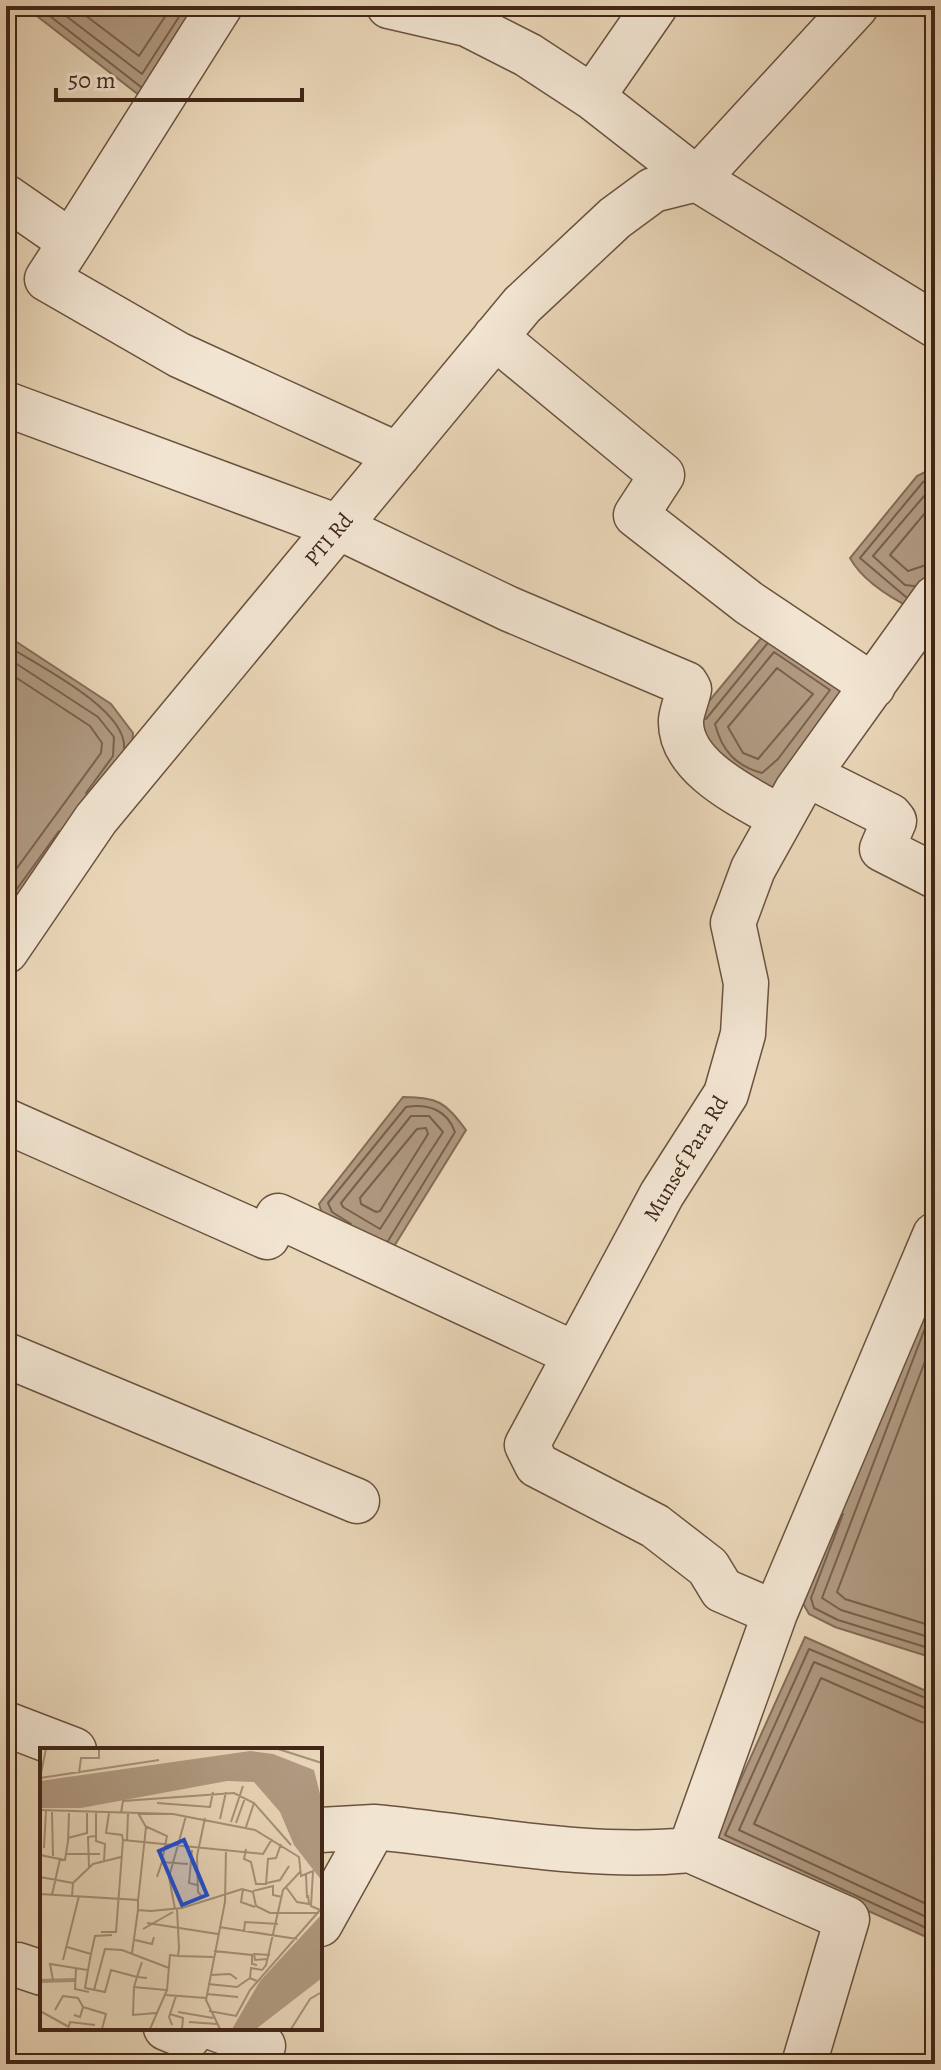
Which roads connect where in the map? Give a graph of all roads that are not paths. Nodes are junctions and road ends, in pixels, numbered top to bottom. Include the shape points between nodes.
1 (220, 6) edge
2 (389, 6) edge
3 (655, 6) edge
4 (846, 10) edge
5 (592, 97) junction
6 (697, 179) junction
7 (6, 197) edge
8 (71, 242) junction
9 (935, 325) edge
10 (495, 337) junction
11 (6, 404) edge
12 (398, 455) junction
13 (338, 527) junction
14 (935, 598) edge
15 (873, 686) junction
16 (808, 775) junction
17 (781, 818) junction
18 (935, 876) edge
19 (6, 951) edge
20 (6, 1121) edge
21 (935, 1235) edge
22 (575, 1354) junction
23 (6, 1355) edge
24 (357, 1501) dead end
25 (775, 1613) junction
26 (6, 1724) edge
27 (69, 1748) edge
28 (374, 1827) junction
29 (322, 1830) edge
30 (690, 1850) junction
31 (322, 1920) edge
32 (6, 1965) edge
33 (40, 1972) edge
34 (171, 2030) edge
35 (192, 2030) edge
36 (219, 2030) edge
37 (262, 2046) edge
38 (804, 2064) edge

1 - 8 street
2 - 5 street via 467,24
3 - 5 street
4 - 6 street
5 - 6 street
6 - 9 street
6 - 10 street, PTI Rd via 653,190 615,218
7 - 8 street
8 - 12 street via 47,279 179,355
10 - 12 street, PTI Rd
10 - 15 street via 662,475 636,515 749,603
11 - 13 street
12 - 13 street, PTI Rd
13 - 17 street via 509,609 686,684 681,722 703,768
13 - 19 street, PTI Rd via 96,819
14 - 15 street, Munsef Para Rd
15 - 16 street, Munsef Para Rd
16 - 17 street, Munsef Para Rd
16 - 18 street via 890,816 894,821 882,849
17 - 22 street, Munsef Para Rd via 753,869 733,923 746,983 743,1034 726,1094 662,1194
20 - 22 street via 267,1237 278,1216
21 - 25 street
22 - 25 street, Munsef Para Rd via 527,1445 537,1465 655,1526 708,1567 722,1590
23 - 24 street
25 - 30 street
26 - 27 street
28 - 29 street
28 - 30 street via 585,1853
28 - 31 street
30 - 38 street via 847,1919
32 - 33 street
34 - 35 street via 188,2037
36 - 37 street

